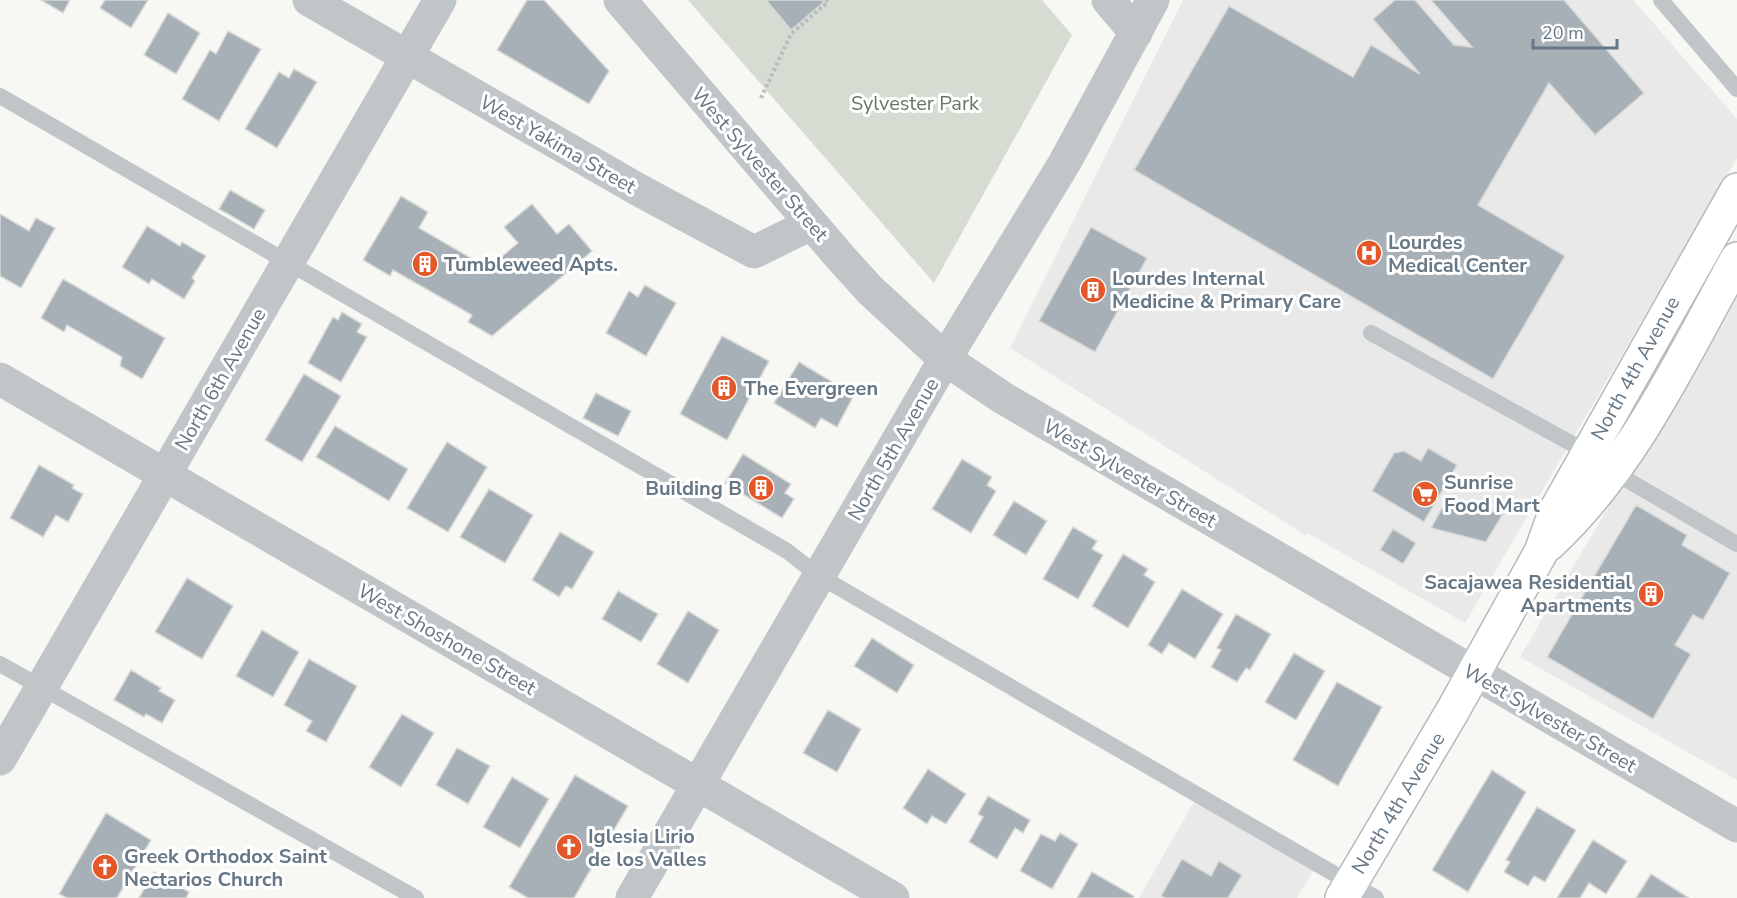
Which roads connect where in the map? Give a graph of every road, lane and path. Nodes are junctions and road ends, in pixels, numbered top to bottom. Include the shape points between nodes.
1 (309, 0) edge
2 (440, 0) edge
3 (620, 0) edge
4 (826, 0) edge
5 (1108, 0) edge
6 (1153, 0) edge
7 (1660, 0) edge
8 (1136, 33) junction
9 (407, 57) junction
10 (1737, 89) edge
11 (0, 96) edge
12 (761, 98) dead end
13 (1737, 189) edge
14 (811, 224) junction
15 (1706, 243) junction
16 (1737, 261) edge
17 (287, 264) junction
18 (1371, 333) dead end
19 (945, 359) junction
20 (0, 379) edge
21 (1600, 462) junction
22 (165, 475) junction
23 (1737, 544) edge
24 (819, 576) junction
25 (0, 664) edge
26 (1472, 672) junction
27 (41, 688) junction
28 (0, 759) edge
29 (698, 785) junction
30 (1737, 826) edge
31 (1356, 893) edge
32 (416, 898) edge
33 (632, 898) edge
34 (893, 898) edge

1 - 9 street, West Yakima Street
2 - 9 street, North 6th Avenue
3 - 14 street, West Sylvester Street
4 - 12 path via 791,34
5 - 8 street
6 - 8 street, North 5th Avenue
7 - 10 lane
8 - 19 street, North 5th Avenue via 1065,162
9 - 14 street, West Yakima Street via 754,252
9 - 17 street, North 6th Avenue
11 - 17 lane
13 - 15 main road, North 4th Avenue
14 - 19 street, West Sylvester Street via 870,290
15 - 16 street
15 - 21 main road, North 4th Avenue
16 - 21 main road, North 4th Avenue via 1637,438
17 - 22 street, North 6th Avenue
17 - 24 lane via 787,551
18 - 21 lane
19 - 24 street, North 5th Avenue
19 - 26 street, West Sylvester Street via 1003,398
20 - 22 street, West Shoshone Street
21 - 23 lane
21 - 26 main road, North 4th Avenue via 1574,521 1542,552
22 - 27 street, North 6th Avenue
22 - 29 street, West Shoshone Street
24 - 29 street, North 5th Avenue
24 - 31 lane
25 - 27 lane
26 - 30 street, West Sylvester Street
26 - 31 main road, North 4th Avenue
27 - 28 street, North 6th Avenue
27 - 32 lane
29 - 33 street, North 5th Avenue
29 - 34 street, West Shoshone Street

